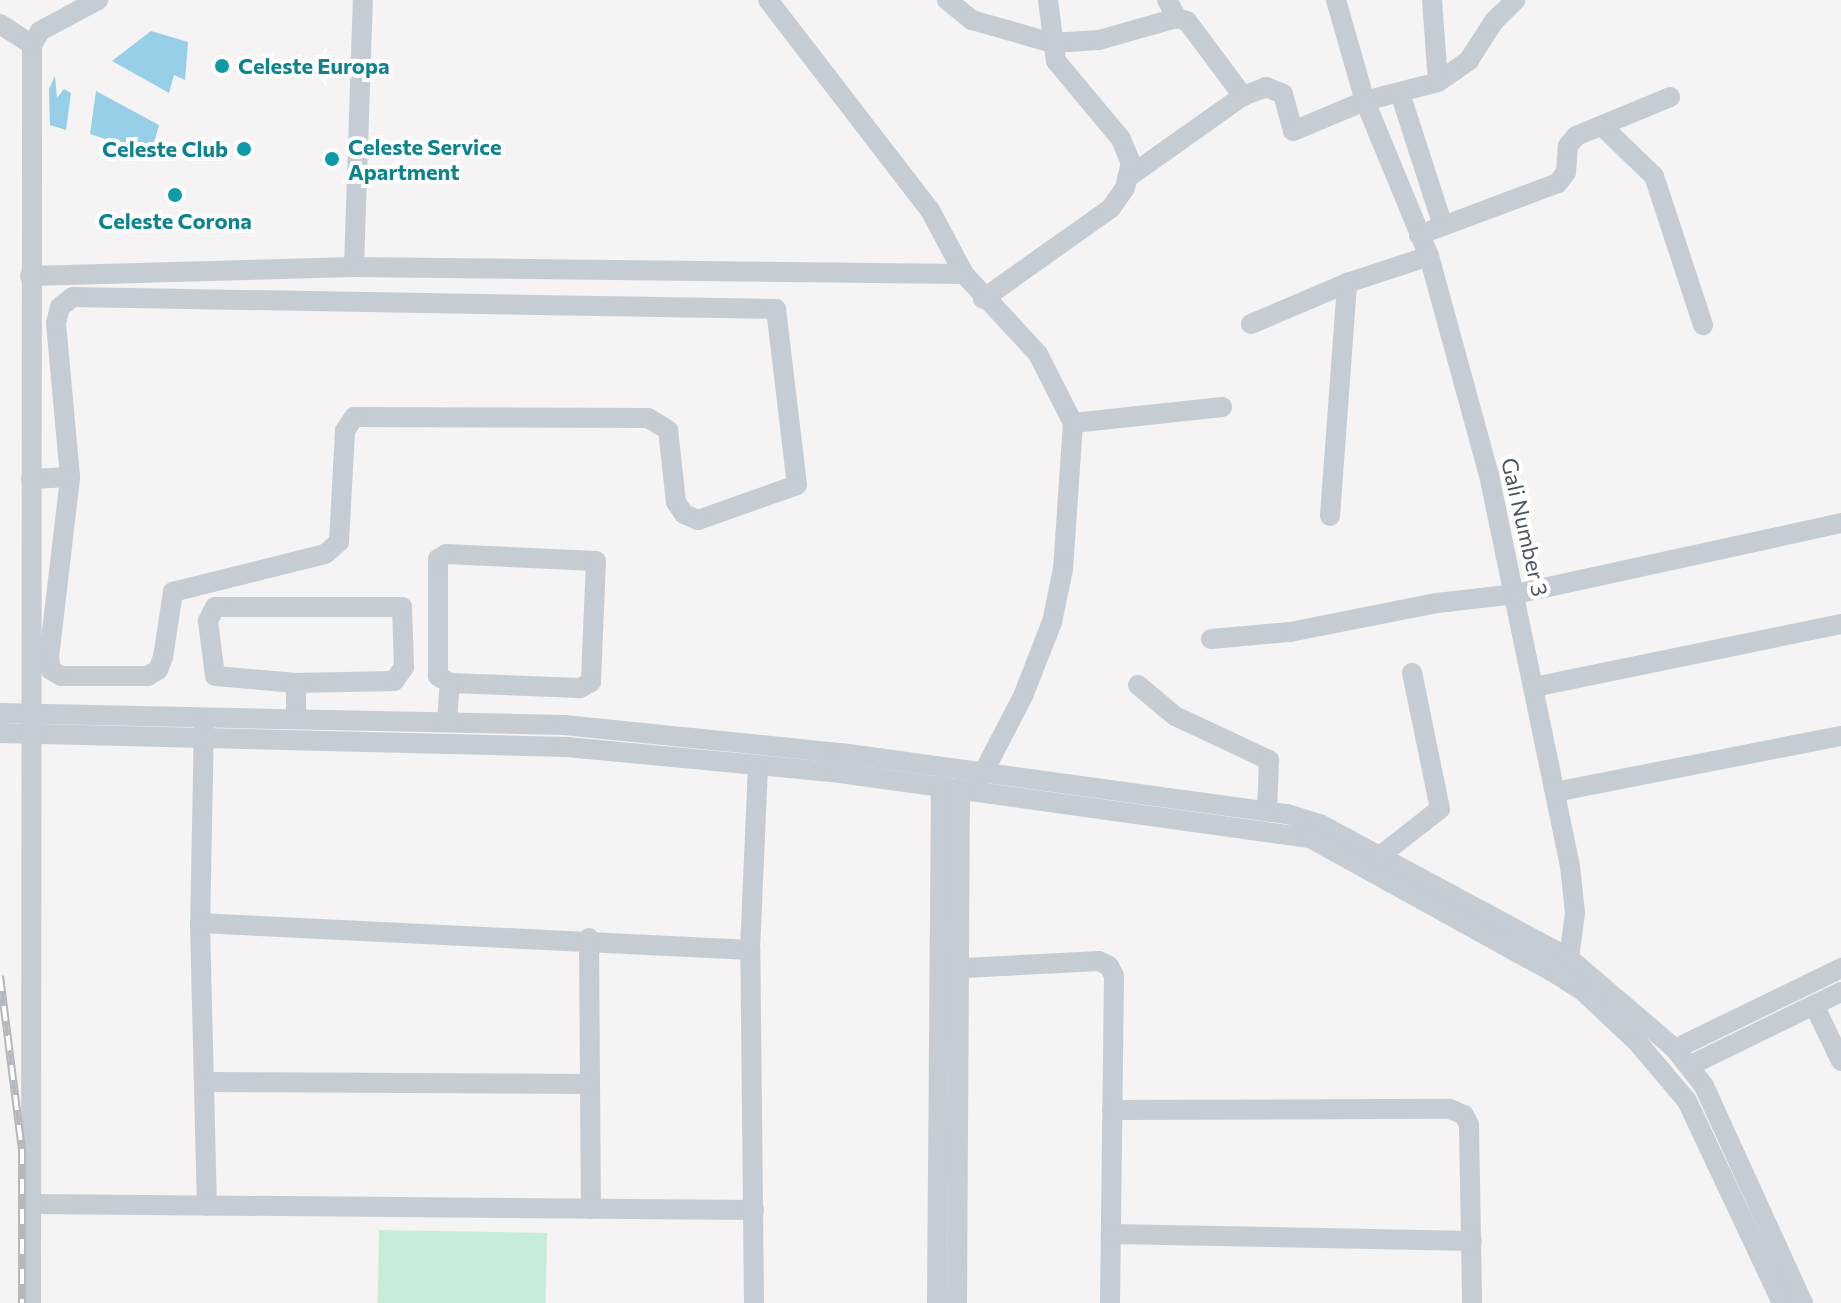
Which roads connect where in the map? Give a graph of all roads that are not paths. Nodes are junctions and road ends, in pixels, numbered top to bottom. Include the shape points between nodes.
1 (98, 0) edge
2 (363, 0) edge
3 (768, 0) edge
4 (947, 0) edge
5 (1048, 0) edge
6 (1336, 0) edge
7 (1432, 0) edge
8 (1516, 0) edge
9 (1172, 9) edge
10 (0, 24) edge
11 (1052, 43) junction
12 (32, 45) junction
13 (1438, 82) junction
14 (1400, 93) junction
15 (1243, 96) junction
16 (1670, 97) dead end
17 (1365, 101) junction
18 (1602, 126) junction
19 (1127, 178) junction
20 (1442, 223) junction
21 (1419, 235) junction
22 (1429, 256) junction
23 (354, 267) junction
24 (964, 274) junction
25 (30, 276) junction
26 (1347, 283) junction
27 (983, 299) junction
28 (1251, 324) dead end
29 (1703, 325) dead end
30 (1222, 407) dead end
31 (1073, 423) junction
32 (67, 442) junction
33 (31, 447) junction
34 (70, 477) junction
35 (31, 479) junction
36 (1330, 516) dead end
37 (1841, 523) edge
38 (1516, 594) junction
39 (1841, 624) edge
40 (1211, 639) dead end
41 (1412, 673) dead end
42 (296, 683) junction
43 (450, 683) junction
44 (1138, 685) dead end
45 (1534, 687) junction
46 (0, 713) edge
47 (296, 718) junction
48 (447, 722) junction
49 (31, 723) junction
50 (204, 726) junction
51 (0, 733) edge
52 (1841, 736) edge
53 (758, 766) junction
54 (984, 773) junction
55 (958, 788) junction
56 (1555, 792) junction
57 (1267, 811) junction
58 (1380, 856) junction
59 (200, 923) junction
60 (589, 938) junction
61 (750, 950) junction
62 (1564, 966) junction
63 (1841, 968) edge
64 (937, 969) junction
65 (959, 969) junction
66 (1841, 992) edge
67 (1814, 1005) junction
68 (1675, 1049) junction
69 (1841, 1061) edge
70 (1689, 1066) junction
71 (206, 1082) junction
72 (587, 1084) junction
73 (1112, 1110) junction
74 (31, 1204) junction
75 (207, 1206) junction
76 (591, 1209) junction
77 (754, 1210) junction
78 (1111, 1234) junction
79 (1472, 1241) junction
80 (31, 1303) edge
81 (754, 1303) edge
82 (937, 1303) edge
83 (957, 1303) edge
84 (1110, 1303) edge
85 (1472, 1303) edge
86 (1782, 1303) edge
87 (1803, 1303) edge

1 - 12 street via 40,31
2 - 23 street
3 - 24 street via 930,210
4 - 11 street via 972,20
5 - 11 street
6 - 17 street, Gali Number 3
7 - 13 street
8 - 13 street via 1494,21 1469,60
9 - 11 street via 1099,40
9 - 15 street via 1194,26
10 - 12 street
11 - 19 street via 1065,78 1121,139 1131,163
12 - 25 street
13 - 14 street
14 - 17 street
14 - 20 street
15 - 17 street via 1266,87 1283,94 1293,131
15 - 19 street
16 - 18 street
17 - 21 street, Gali Number 3
18 - 20 street via 1568,146 1566,172 1558,183
18 - 29 street via 1654,176
19 - 27 street via 1111,208
20 - 21 street
21 - 22 street, Gali Number 3
22 - 26 street
22 - 38 street, Gali Number 3
23 - 24 street
23 - 25 street
24 - 27 street
25 - 33 street
26 - 28 street
26 - 36 street
27 - 31 street via 1038,354
30 - 31 street
31 - 54 street via 1063,569 1052,622
32 - 33 street
32 - 34 street
32 - 34 street via 56,323 60,307 73,297 776,309 797,485 698,520 684,514 676,502 668,430 648,418 354,417 345,431 339,542 325,554 181,587 168,604 158,670 131,678 61,676 51,670
33 - 35 street
34 - 35 street
35 - 49 street
37 - 38 street
38 - 40 street via 1437,603 1290,632
38 - 45 street, Gali Number 3
39 - 45 street
41 - 58 street via 1440,809
42 - 42 street via 215,676 208,621 215,607 402,607 404,667 394,681
42 - 47 street
43 - 43 street via 438,676 435,666 439,557 596,561 591,682 580,688
43 - 48 street
44 - 57 street via 1175,716 1269,760
45 - 56 street, Gali Number 3
46 - 49 street
47 - 48 street
47 - 50 street
48 - 54 street via 564,725
49 - 50 street
49 - 51 street
49 - 74 street
50 - 53 street via 567,747
50 - 59 street
52 - 56 street
53 - 55 street
53 - 61 street
54 - 55 street
54 - 57 street
55 - 62 street via 1310,838
55 - 64 street
55 - 65 street
56 - 62 street, Gali Number 3 via 1575,913
57 - 58 street via 1320,824
58 - 62 street
59 - 60 street
59 - 71 street
60 - 61 street
60 - 72 street
61 - 77 street
62 - 68 street
62 - 86 street via 1687,1101
63 - 68 street
64 - 65 street
64 - 82 street
65 - 73 street via 1099,961 1109,966 1114,976
65 - 83 street
66 - 67 street
67 - 69 street
67 - 70 street
68 - 70 street
70 - 87 street via 1704,1086
71 - 72 street
71 - 75 street
72 - 76 street
73 - 78 street
73 - 79 street via 1450,1109 1469,1125
74 - 75 street
74 - 80 street
75 - 76 street
76 - 77 street
77 - 81 street
78 - 79 street
78 - 84 street
79 - 85 street

